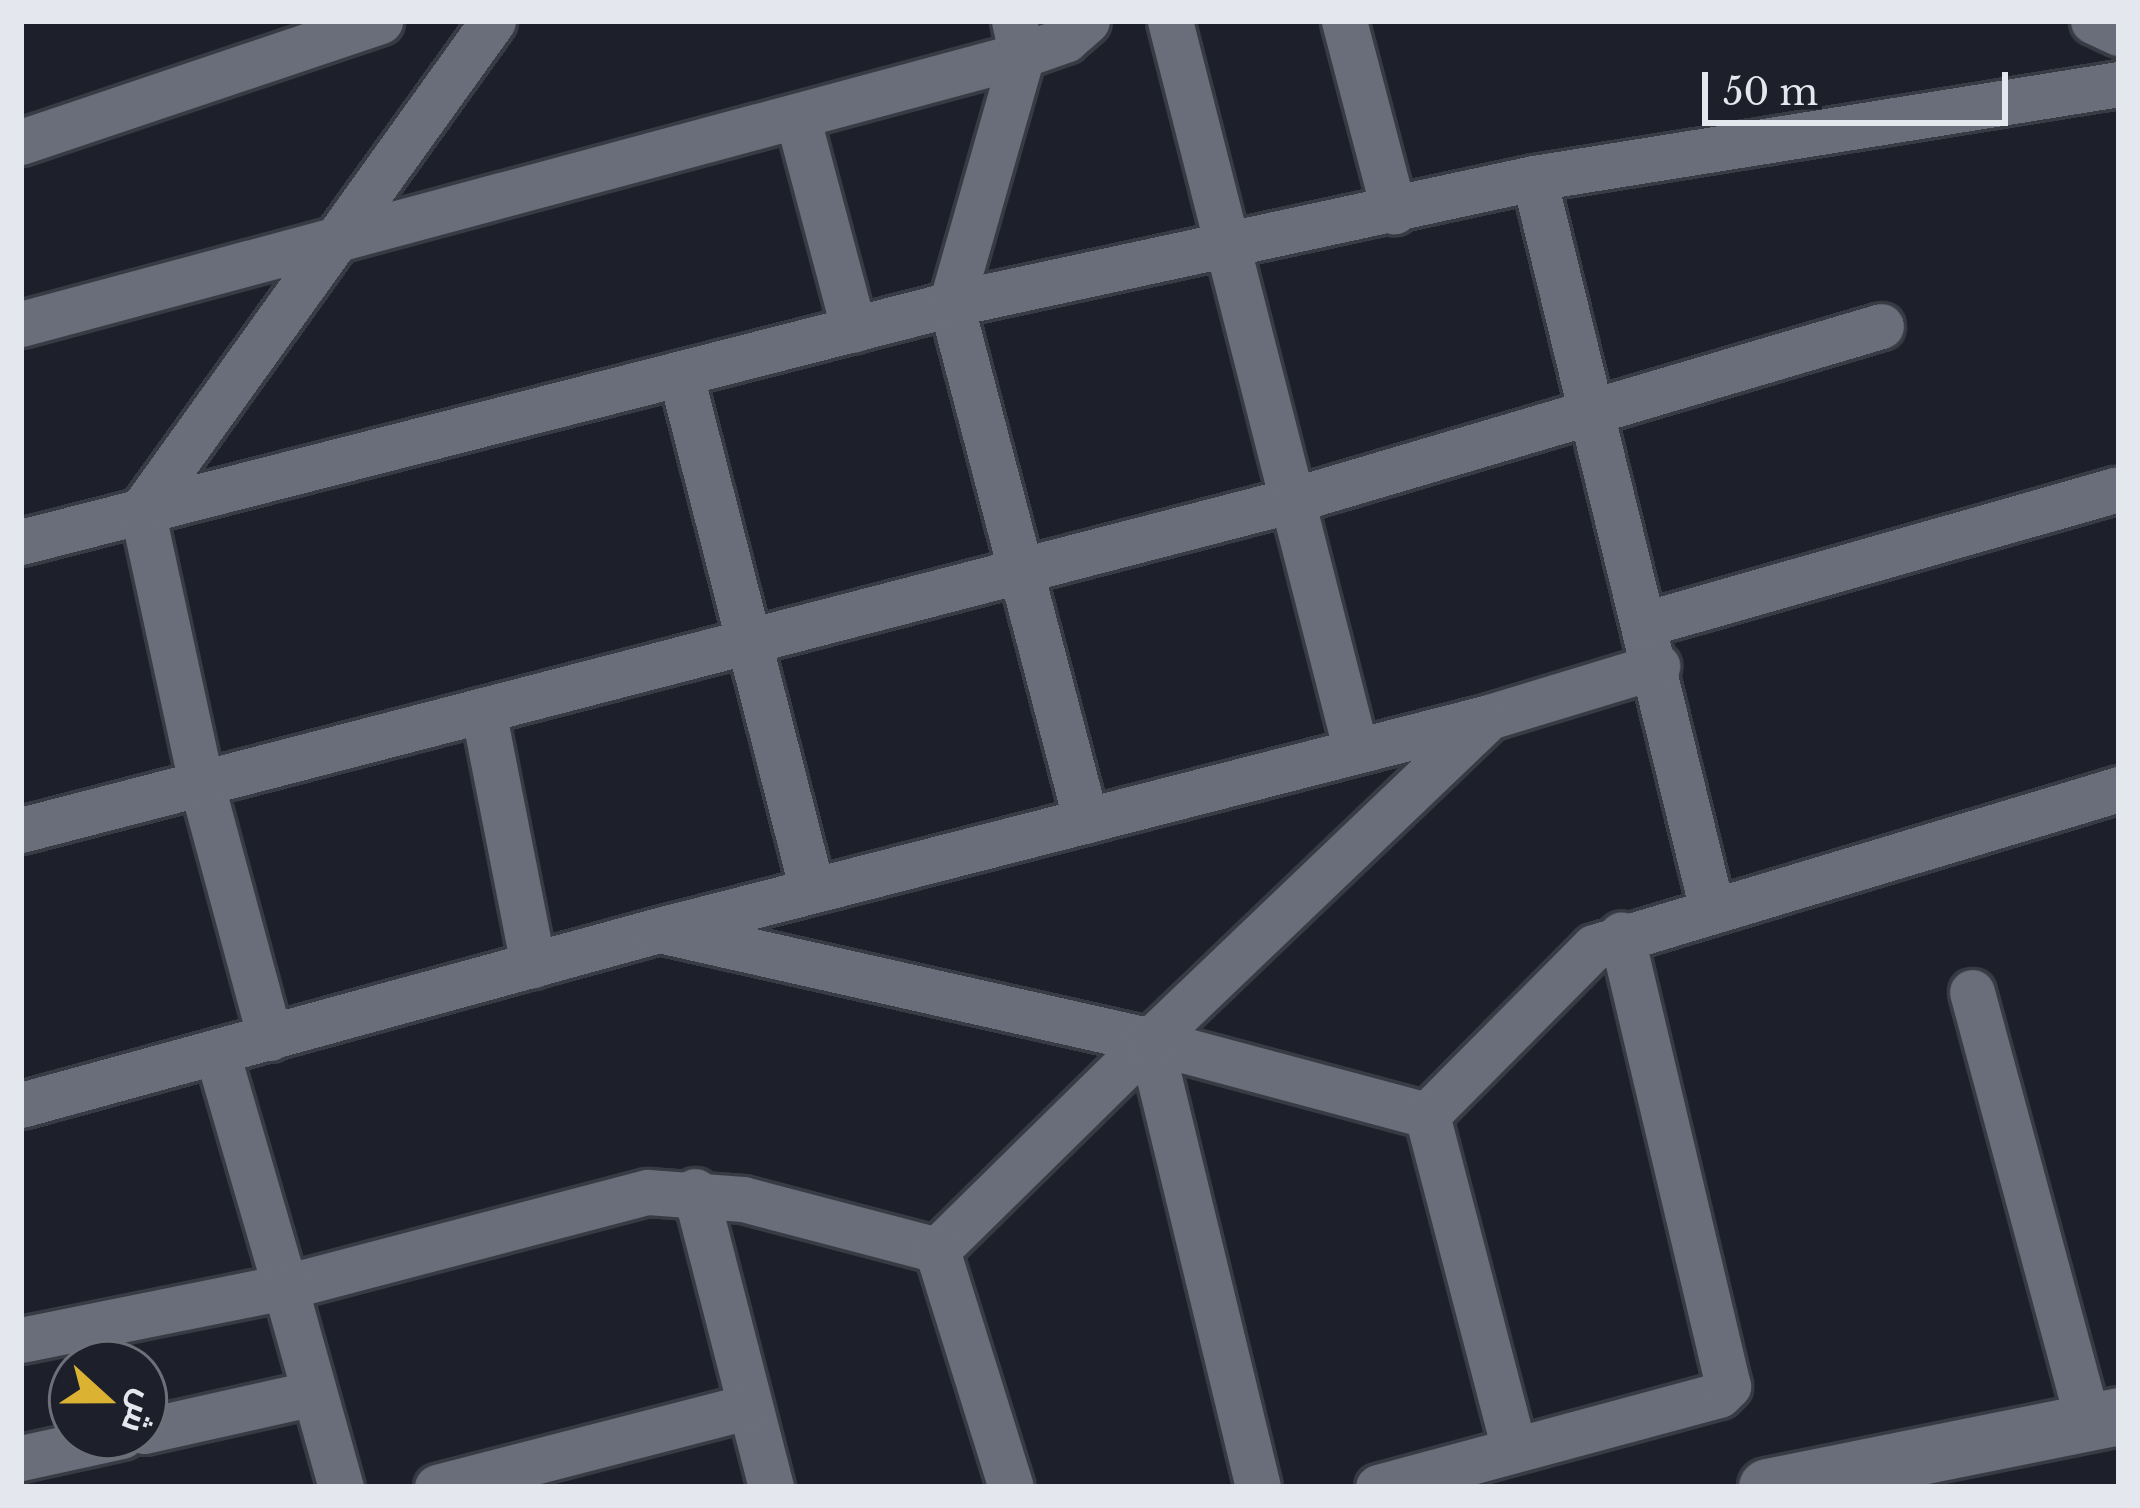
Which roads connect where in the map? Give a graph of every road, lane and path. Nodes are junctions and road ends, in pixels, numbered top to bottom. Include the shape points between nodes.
1 (380, 21) edge
2 (493, 21) edge
3 (1087, 21) edge
4 (1170, 21) edge
5 (1344, 21) edge
6 (2093, 21) edge
7 (2119, 33) edge
8 (1018, 38) edge
9 (2119, 84) edge
10 (796, 116) junction
11 (21, 142) edge
12 (1534, 178) junction
13 (1394, 212) junction
14 (340, 237) junction
15 (1223, 245) junction
16 (951, 304) junction
17 (21, 324) edge
18 (1881, 326) dead end
19 (854, 330) junction
20 (681, 376) junction
21 (1594, 415) junction
22 (2115, 490) dead end
23 (1296, 499) junction
24 (142, 510) junction
25 (21, 542) edge
26 (1022, 569) junction
27 (749, 640) junction
28 (1653, 644) junction
29 (484, 710) junction
30 (1490, 718) junction
31 (1356, 752) junction
32 (201, 783) junction
33 (2119, 788) edge
34 (1086, 821) junction
35 (21, 830) edge
36 (812, 890) junction
37 (1712, 910) junction
38 (659, 930) junction
39 (1621, 935) junction
40 (532, 965) junction
41 (1972, 992) dead end
42 (270, 1038) junction
43 (1150, 1041) junction
44 (217, 1052) junction
45 (21, 1106) edge
46 (1427, 1115) junction
47 (695, 1191) junction
48 (937, 1250) junction
49 (285, 1287) junction
50 (21, 1340) edge
51 (314, 1394) junction
52 (747, 1407) junction
53 (2103, 1419) edge
54 (168, 1426) edge
55 (1514, 1449) junction
56 (341, 1487) edge
57 (437, 1487) edge
58 (770, 1487) edge
59 (1011, 1487) edge
60 (1258, 1487) edge
61 (1378, 1487) edge
62 (1768, 1487) edge

1 - 11 street
2 - 14 street
3 - 8 street via 1065,40
4 - 15 street
5 - 13 street
6 - 7 street
8 - 10 street
8 - 16 street
9 - 12 street
10 - 14 street
10 - 19 street
12 - 13 street
12 - 21 street
13 - 15 street
14 - 17 street
14 - 24 street
15 - 16 street
15 - 23 street
16 - 19 street
16 - 26 street
18 - 21 street
19 - 20 street
20 - 24 street
20 - 27 street
21 - 23 street
21 - 28 street
22 - 28 street
23 - 26 street
23 - 31 street
24 - 25 street
24 - 32 street
26 - 27 street
26 - 34 street
27 - 29 street
27 - 36 street
28 - 30 street
28 - 37 street
29 - 32 street
29 - 40 street
30 - 31 street
30 - 43 street
31 - 34 street
32 - 35 street
32 - 42 street
33 - 37 street
34 - 36 street
36 - 38 street
37 - 39 street
38 - 40 street
38 - 43 street
39 - 46 street via 1594,947
39 - 55 street via 1728,1386 1719,1396
40 - 42 street
41 - 53 street
42 - 44 street
43 - 46 street
43 - 48 street
43 - 60 street
44 - 45 street
44 - 49 street
46 - 55 street
47 - 48 street
47 - 49 street via 648,1192
47 - 52 street
48 - 59 street
49 - 50 street
49 - 51 street
51 - 54 street
51 - 56 street
52 - 57 street
52 - 58 street
53 - 62 street
55 - 61 street

